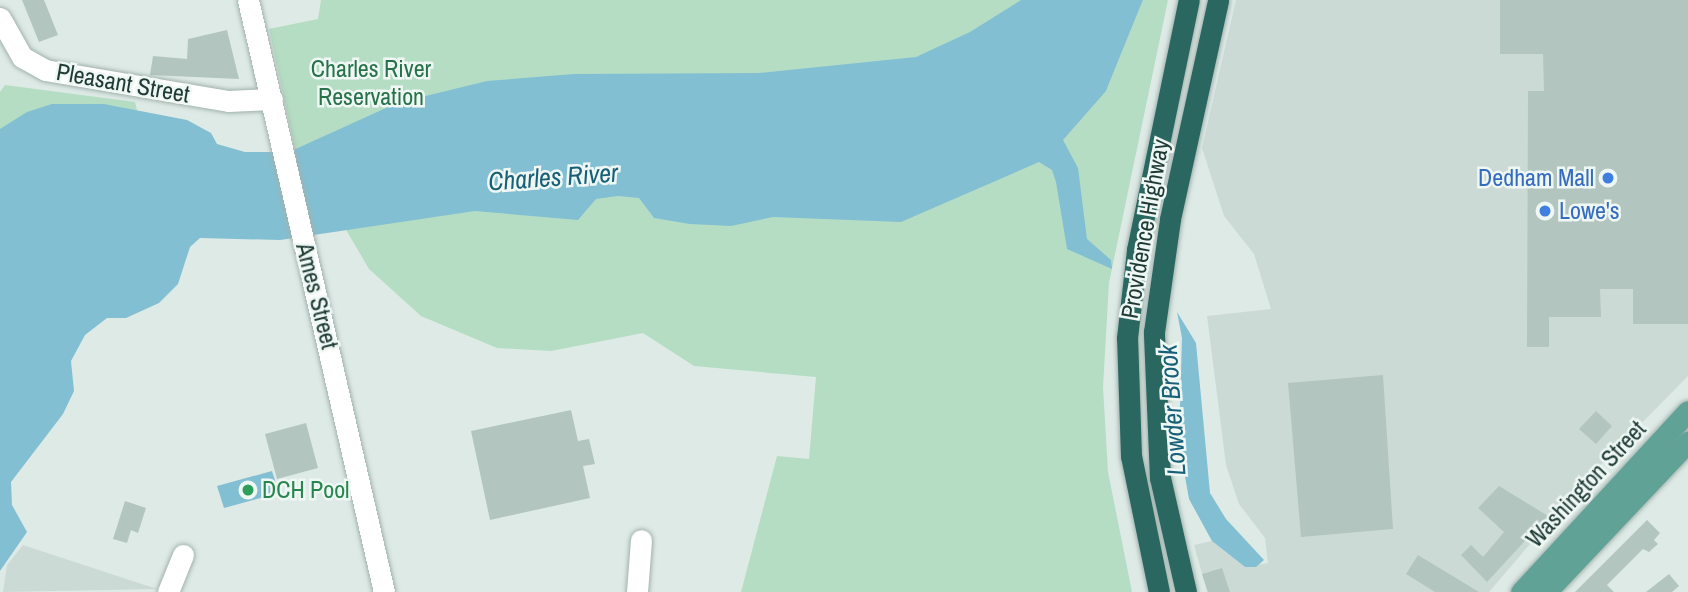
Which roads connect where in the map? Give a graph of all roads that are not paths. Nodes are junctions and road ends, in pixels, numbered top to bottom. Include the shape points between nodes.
1 (248, 0) edge
2 (1189, 0) edge
3 (1218, 0) edge
4 (0, 18) edge
5 (272, 99) junction
6 (1688, 411) edge
7 (1688, 442) edge
8 (641, 540) dead end
9 (184, 555) dead end
10 (168, 592) edge
11 (384, 592) edge
12 (637, 592) edge
13 (1159, 592) edge
14 (1186, 592) edge
15 (1521, 592) edge
16 (1546, 592) edge

1 - 5 street, Ames Street
2 - 13 highway, Providence Highway via 1137,250 1127,338 1131,456
3 - 14 highway, Providence Highway via 1170,219 1154,332 1160,478
4 - 5 street, Pleasant Street via 22,57 45,70 228,101
5 - 11 street, Ames Street
6 - 15 main road, Washington Street
7 - 16 main road, Washington Street
8 - 12 street
9 - 10 street

